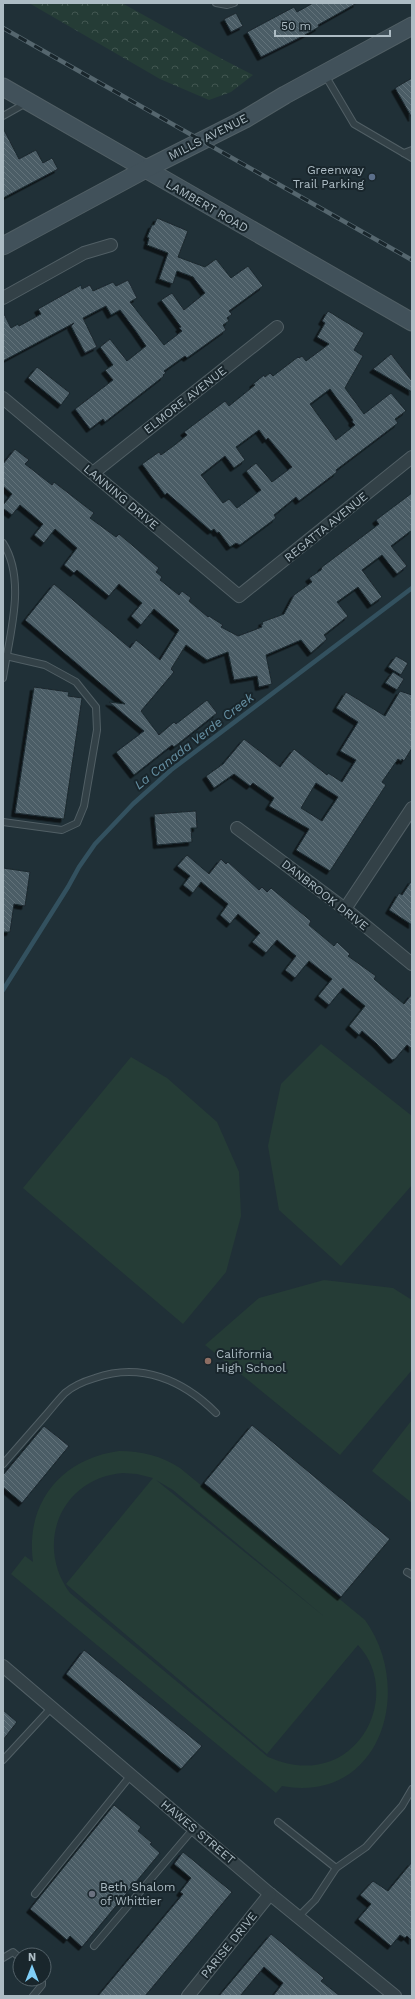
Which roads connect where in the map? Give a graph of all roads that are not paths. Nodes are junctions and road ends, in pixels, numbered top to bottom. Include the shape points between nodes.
1 (216, 3) edge
2 (234, 3) edge
3 (412, 26) edge
4 (324, 74) junction
5 (3, 87) edge
6 (27, 102) junction
7 (3, 116) edge
8 (412, 150) edge
9 (404, 153) junction
10 (412, 158) edge
11 (144, 170) junction
12 (111, 245) dead end
13 (3, 246) edge
14 (3, 298) edge
15 (412, 322) edge
16 (277, 327) dead end
17 (3, 398) edge
18 (412, 457) edge
19 (93, 473) junction
20 (3, 543) edge
21 (239, 596) joint
22 (6, 656) junction
23 (3, 678) edge
24 (412, 808) edge
25 (3, 822) edge
26 (237, 828) dead end
27 (345, 910) junction
28 (412, 964) edge
29 (216, 1413) dead end
30 (3, 1464) edge
31 (3, 1666) edge
32 (52, 1707) junction
33 (3, 1760) edge
34 (130, 1775) junction
35 (412, 1789) edge
36 (278, 1822) dead end
37 (194, 1828) junction
38 (336, 1868) junction
39 (35, 1894) dead end
40 (270, 1894) junction
41 (298, 1917) junction
42 (94, 1946) dead end
43 (12, 1953) edge
44 (3, 1958) edge
45 (40, 1987) edge
46 (33, 1996) edge
47 (188, 1996) edge
48 (395, 1996) edge

1 - 2 lane
3 - 4 main road, MILLS AVENUE
4 - 9 lane via 354,124
4 - 11 main road, MILLS AVENUE via 233,125
5 - 6 main road, LAMBERT ROAD
6 - 7 lane
6 - 11 main road, LAMBERT ROAD
8 - 9 lane
9 - 10 lane
11 - 13 main road, MILLS AVENUE
11 - 15 main road, LAMBERT ROAD
12 - 14 street via 84,253
16 - 19 street, ELMORE AVENUE
17 - 19 street, LANNING DRIVE
18 - 21 street, REGATTA AVENUE
19 - 21 street, LANNING DRIVE
20 - 22 lane via 14,570 15,587
22 - 23 lane
22 - 25 lane via 45,665 76,682 96,707 97,730 84,806 77,823 62,830
24 - 27 street
26 - 27 street, DANBROOK DRIVE
27 - 28 street, DANBROOK DRIVE
29 - 30 lane via 202,1399 177,1383 149,1374 125,1371 107,1374 83,1382 66,1392
31 - 32 street, HAWES STREET
32 - 33 lane
32 - 34 street, HAWES STREET
34 - 37 street, HAWES STREET
34 - 39 lane
35 - 38 lane via 402,1806 366,1847
36 - 38 lane
37 - 40 street, HAWES STREET
37 - 42 lane
38 - 41 lane via 315,1900
40 - 41 street, HAWES STREET
40 - 47 street, PARISE DRIVE
41 - 48 street, HAWES STREET
43 - 44 lane
45 - 46 lane

